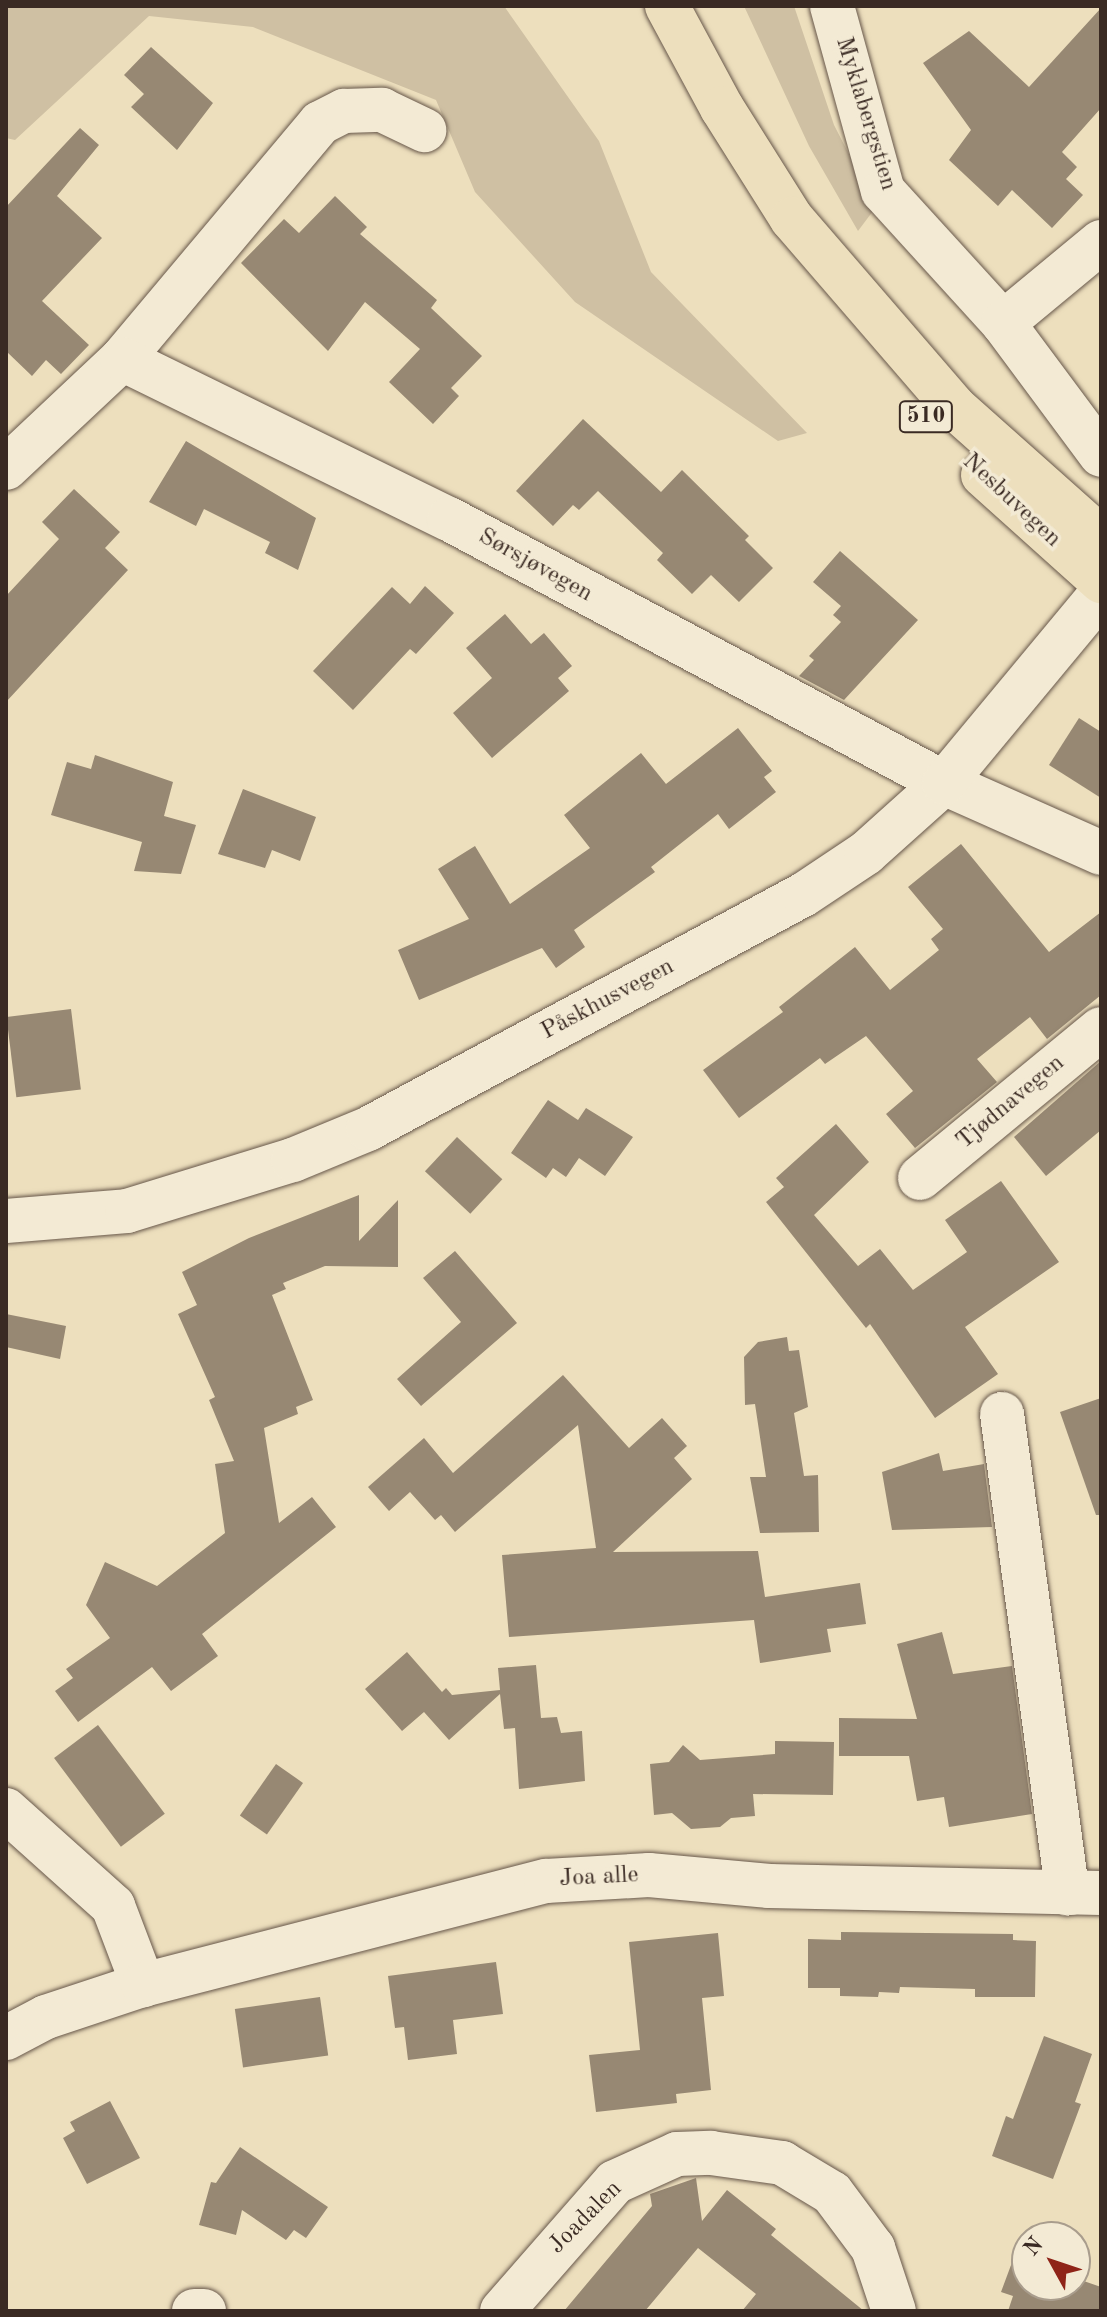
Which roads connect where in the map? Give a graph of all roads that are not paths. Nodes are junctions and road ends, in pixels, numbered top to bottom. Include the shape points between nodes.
1 (667, 6) edge
2 (832, 6) edge
3 (424, 130) dead end
4 (792, 219) junction
5 (1101, 242) edge
6 (1003, 323) junction
7 (122, 359) junction
8 (1101, 455) edge
9 (6, 468) edge
10 (1101, 538) edge
11 (1101, 581) edge
12 (1101, 594) edge
13 (944, 783) junction
14 (1101, 853) edge
15 (1101, 1029) edge
16 (920, 1178) dead end
17 (6, 1221) edge
18 (1002, 1414) dead end
19 (6, 1810) edge
20 (1084, 1893) edge
21 (143, 1985) junction
22 (6, 2038) edge
23 (194, 2311) edge
24 (204, 2311) edge
25 (502, 2311) edge
26 (894, 2311) edge

1 - 4 main road, Nesbuvegen / 510 via 722,108
2 - 6 street, Myklabergstien via 883,191
3 - 7 street via 382,110 344,111 320,123
4 - 10 main road, Nesbuvegen / 510 via 954,407
4 - 11 main road, Nesbuvegen / 510 via 817,280 901,388 997,490
5 - 6 street
6 - 8 street, Myklabergstien
7 - 9 street
7 - 13 street, Sørsjøvegen via 449,519
12 - 13 street, Påskhusvegen
13 - 14 street
13 - 17 street, Påskhusvegen via 866,853 803,895 368,1129 293,1160 127,1211
15 - 16 street, Tjødnavegen
18 - 20 street, Joa alle
19 - 21 street via 113,1906
20 - 21 street, Joa alle via 769,1886 649,1875 546,1881
21 - 22 street, Joa alle via 46,2017
23 - 24 street
25 - 26 street, Joadalen via 615,2182 677,2154 711,2153 782,2163 832,2193 873,2248

